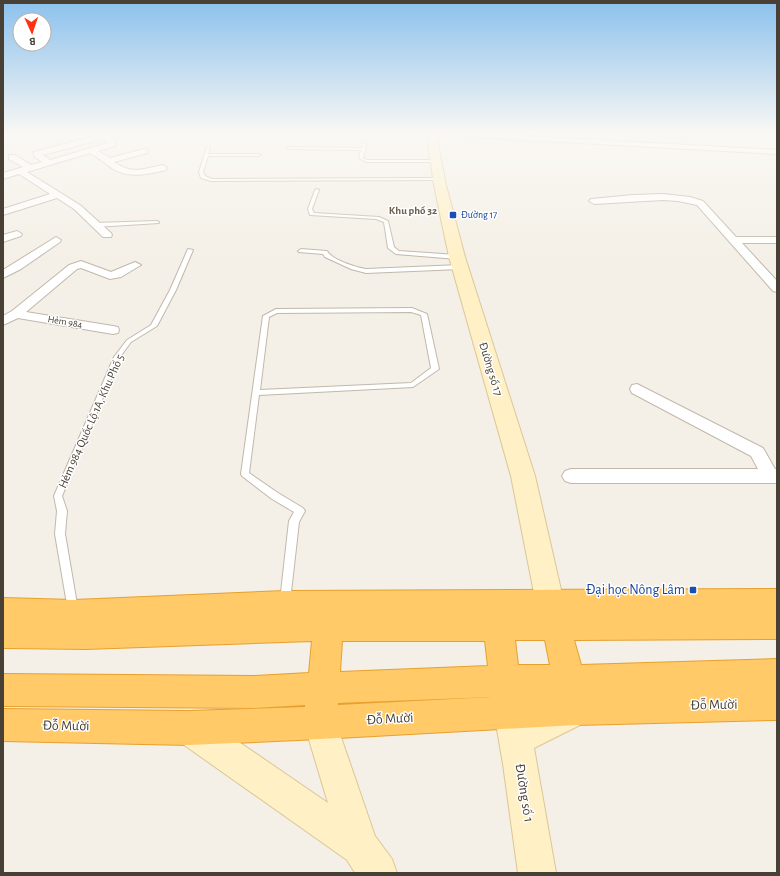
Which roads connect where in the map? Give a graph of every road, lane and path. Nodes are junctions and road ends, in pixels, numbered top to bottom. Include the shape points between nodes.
1 (28, 176) edge
2 (203, 176) edge
3 (305, 176) edge
4 (439, 176) edge
5 (317, 190) dead end
6 (57, 195) junction
7 (594, 200) dead end
8 (4, 211) edge
9 (157, 222) dead end
10 (95, 225) junction
11 (17, 234) dead end
12 (107, 236) dead end
13 (3, 239) edge
14 (56, 240) dead end
15 (734, 240) junction
16 (777, 240) edge
17 (190, 250) dead end
18 (301, 251) dead end
19 (458, 262) junction
20 (135, 265) dead end
21 (3, 275) edge
22 (777, 288) edge
23 (16, 314) junction
24 (3, 321) edge
25 (113, 330) dead end
26 (637, 389) dead end
27 (256, 393) junction
28 (571, 476) dead end
29 (774, 476) edge
30 (777, 603) edge
31 (3, 612) edge
32 (74, 614) junction
33 (496, 615) junction
34 (554, 615) junction
35 (282, 616) junction
36 (329, 617) junction
37 (777, 625) edge
38 (3, 633) edge
39 (777, 675) edge
40 (505, 682) junction
41 (322, 688) junction
42 (3, 690) edge
43 (572, 695) junction
44 (777, 704) edge
45 (320, 722) junction
46 (3, 725) edge
47 (513, 726) junction
48 (189, 728) junction
49 (369, 860) edge
50 (531, 869) edge

1 - 6 street
2 - 3 lane via 211,180
4 - 19 street, Đường số 17
5 - 19 lane via 310,209 312,214 377,218 386,221 391,248 398,253
6 - 8 street
6 - 10 street via 77,207
7 - 15 street via 690,198 700,203
9 - 10 lane
10 - 12 street
11 - 13 street
14 - 21 street
15 - 16 street
15 - 22 street
17 - 32 lane, Hẻm 984 Quốc Lộ 1A, Khu Phố 5 via 154,326 129,341 117,357 58,496 62,511 60,534
18 - 19 lane via 325,252 327,256 366,271
19 - 34 street, Đường số 17 via 523,476
20 - 23 street via 110,276 81,264 73,267
23 - 24 street
23 - 25 street, Hẻm 984
26 - 29 street via 757,452
27 - 27 lane via 266,316 276,311 412,310 424,314 435,369 413,385
27 - 35 lane via 245,474 300,511 294,521
28 - 29 street
30 - 34 highway
31 - 32 highway
32 - 35 highway
33 - 34 highway
33 - 36 highway
33 - 40 highway
34 - 37 highway
34 - 43 highway
35 - 36 highway
35 - 38 highway via 86,634
36 - 41 highway
39 - 43 highway, Đỗ Mười via 609,681
40 - 41 highway, Đỗ Mười
40 - 43 highway, Đỗ Mười
40 - 47 highway
41 - 42 highway, Đỗ Mười via 255,692
41 - 45 highway
43 - 44 highway, Đỗ Mười
43 - 47 street
45 - 47 highway, Đỗ Mười
45 - 48 highway, Đỗ Mười
45 - 49 street
46 - 48 highway, Đỗ Mười
47 - 50 street, Đường số 1
48 - 49 street

